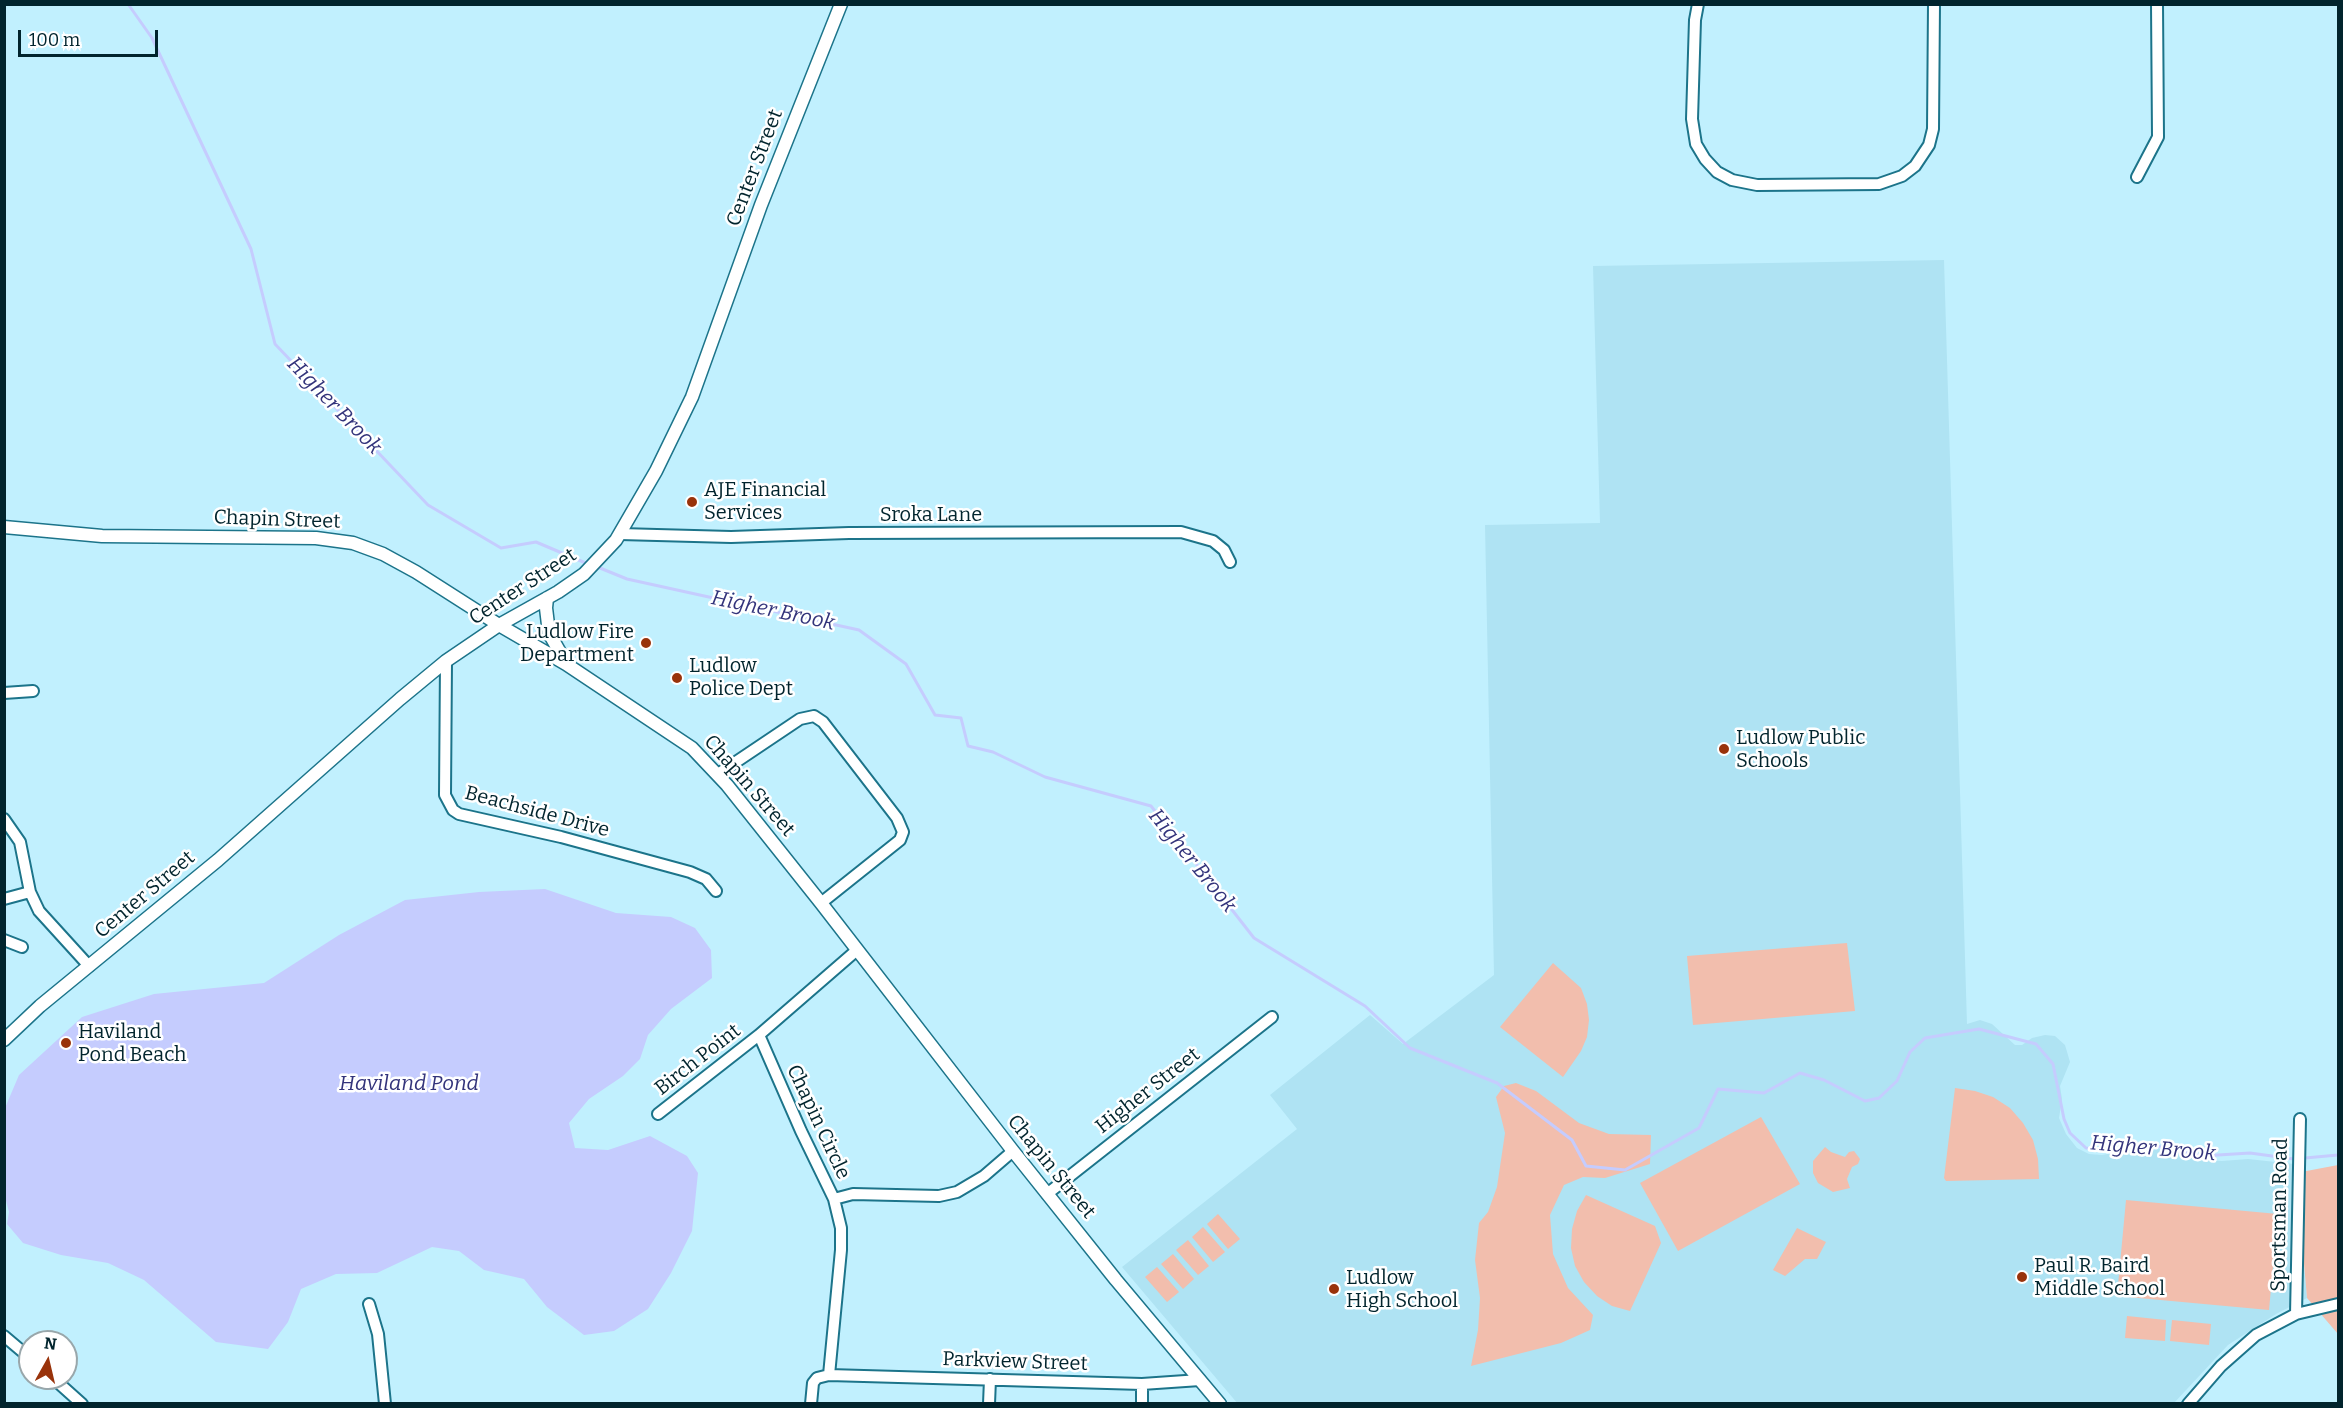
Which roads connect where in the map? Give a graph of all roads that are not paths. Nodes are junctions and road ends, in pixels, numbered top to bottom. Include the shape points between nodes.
1 (841, 4) edge
2 (1698, 4) edge
3 (1934, 4) edge
4 (2157, 4) edge
5 (2138, 177) dead end
6 (4, 527) edge
7 (620, 534) junction
8 (1230, 562) dead end
9 (547, 598) junction
10 (499, 625) junction
11 (446, 661) junction
12 (567, 664) junction
13 (33, 692) dead end
14 (4, 693) edge
15 (718, 774) junction
16 (4, 819) edge
17 (716, 891) dead end
18 (30, 892) junction
19 (4, 899) edge
20 (821, 903) junction
21 (4, 940) edge
22 (22, 947) dead end
23 (857, 950) junction
24 (89, 966) junction
25 (1272, 1017) dead end
26 (759, 1035) junction
27 (4, 1040) edge
28 (658, 1114) dead end
29 (2300, 1119) dead end
30 (1012, 1151) junction
31 (1047, 1194) junction
32 (834, 1198) junction
33 (369, 1304) dead end
34 (2338, 1304) edge
35 (2296, 1314) junction
36 (4, 1336) edge
37 (18, 1348) edge
38 (829, 1375) junction
39 (990, 1379) junction
40 (1200, 1380) junction
41 (1142, 1384) junction
42 (66, 1390) edge
43 (82, 1404) edge
44 (385, 1404) edge
45 (811, 1404) edge
46 (989, 1404) edge
47 (1142, 1404) edge
48 (1220, 1404) edge
49 (2188, 1404) edge

1 - 7 main road, Center Street via 761,205 692,397
2 - 3 street via 1692,119 1696,144 1724,177 1757,185 1879,184 1902,176 1915,165 1925,152 1933,129
4 - 5 street via 2158,137
6 - 10 main road, Chapin Street via 102,536 313,538 352,543 416,572
7 - 8 street, Sroka Lane via 731,537 1181,532 1213,542 1224,550
7 - 9 main road, Center Street via 590,569
9 - 10 main road, Center Street
9 - 12 main road via 549,633
10 - 11 main road, Center Street
10 - 12 main road, Chapin Street
11 - 17 street, Beachside Drive via 445,795 453,810 690,872 706,879
11 - 24 main road, Center Street via 218,860
12 - 15 main road, Chapin Street via 692,748
13 - 14 street
15 - 20 main road, Chapin Street
15 - 20 street via 802,717 814,716 824,722 897,818 903,832 900,840
16 - 18 street via 20,842
18 - 19 street
18 - 24 street via 39,911
20 - 23 main road, Chapin Street
21 - 22 street
23 - 26 street
23 - 30 main road, Chapin Street
24 - 27 main road, Center Street
25 - 31 street, Higher Street
26 - 28 street, Birch Point
26 - 32 street, Chapin Circle
29 - 35 street, Sportsman Road
30 - 31 main road, Chapin Street
30 - 32 street, Chapin Circle via 984,1176 957,1192 939,1196 853,1194
31 - 40 main road, Chapin Street
32 - 38 street via 841,1250
33 - 44 street via 378,1334
34 - 35 street
35 - 49 street, Sportsman Road via 2256,1335 2221,1365
36 - 37 street
38 - 39 street, Parkview Street
38 - 45 street via 813,1383
39 - 41 street, Parkview Street
39 - 46 street
40 - 41 street, Parkview Street
40 - 48 main road, Chapin Street
41 - 47 street
42 - 43 street

